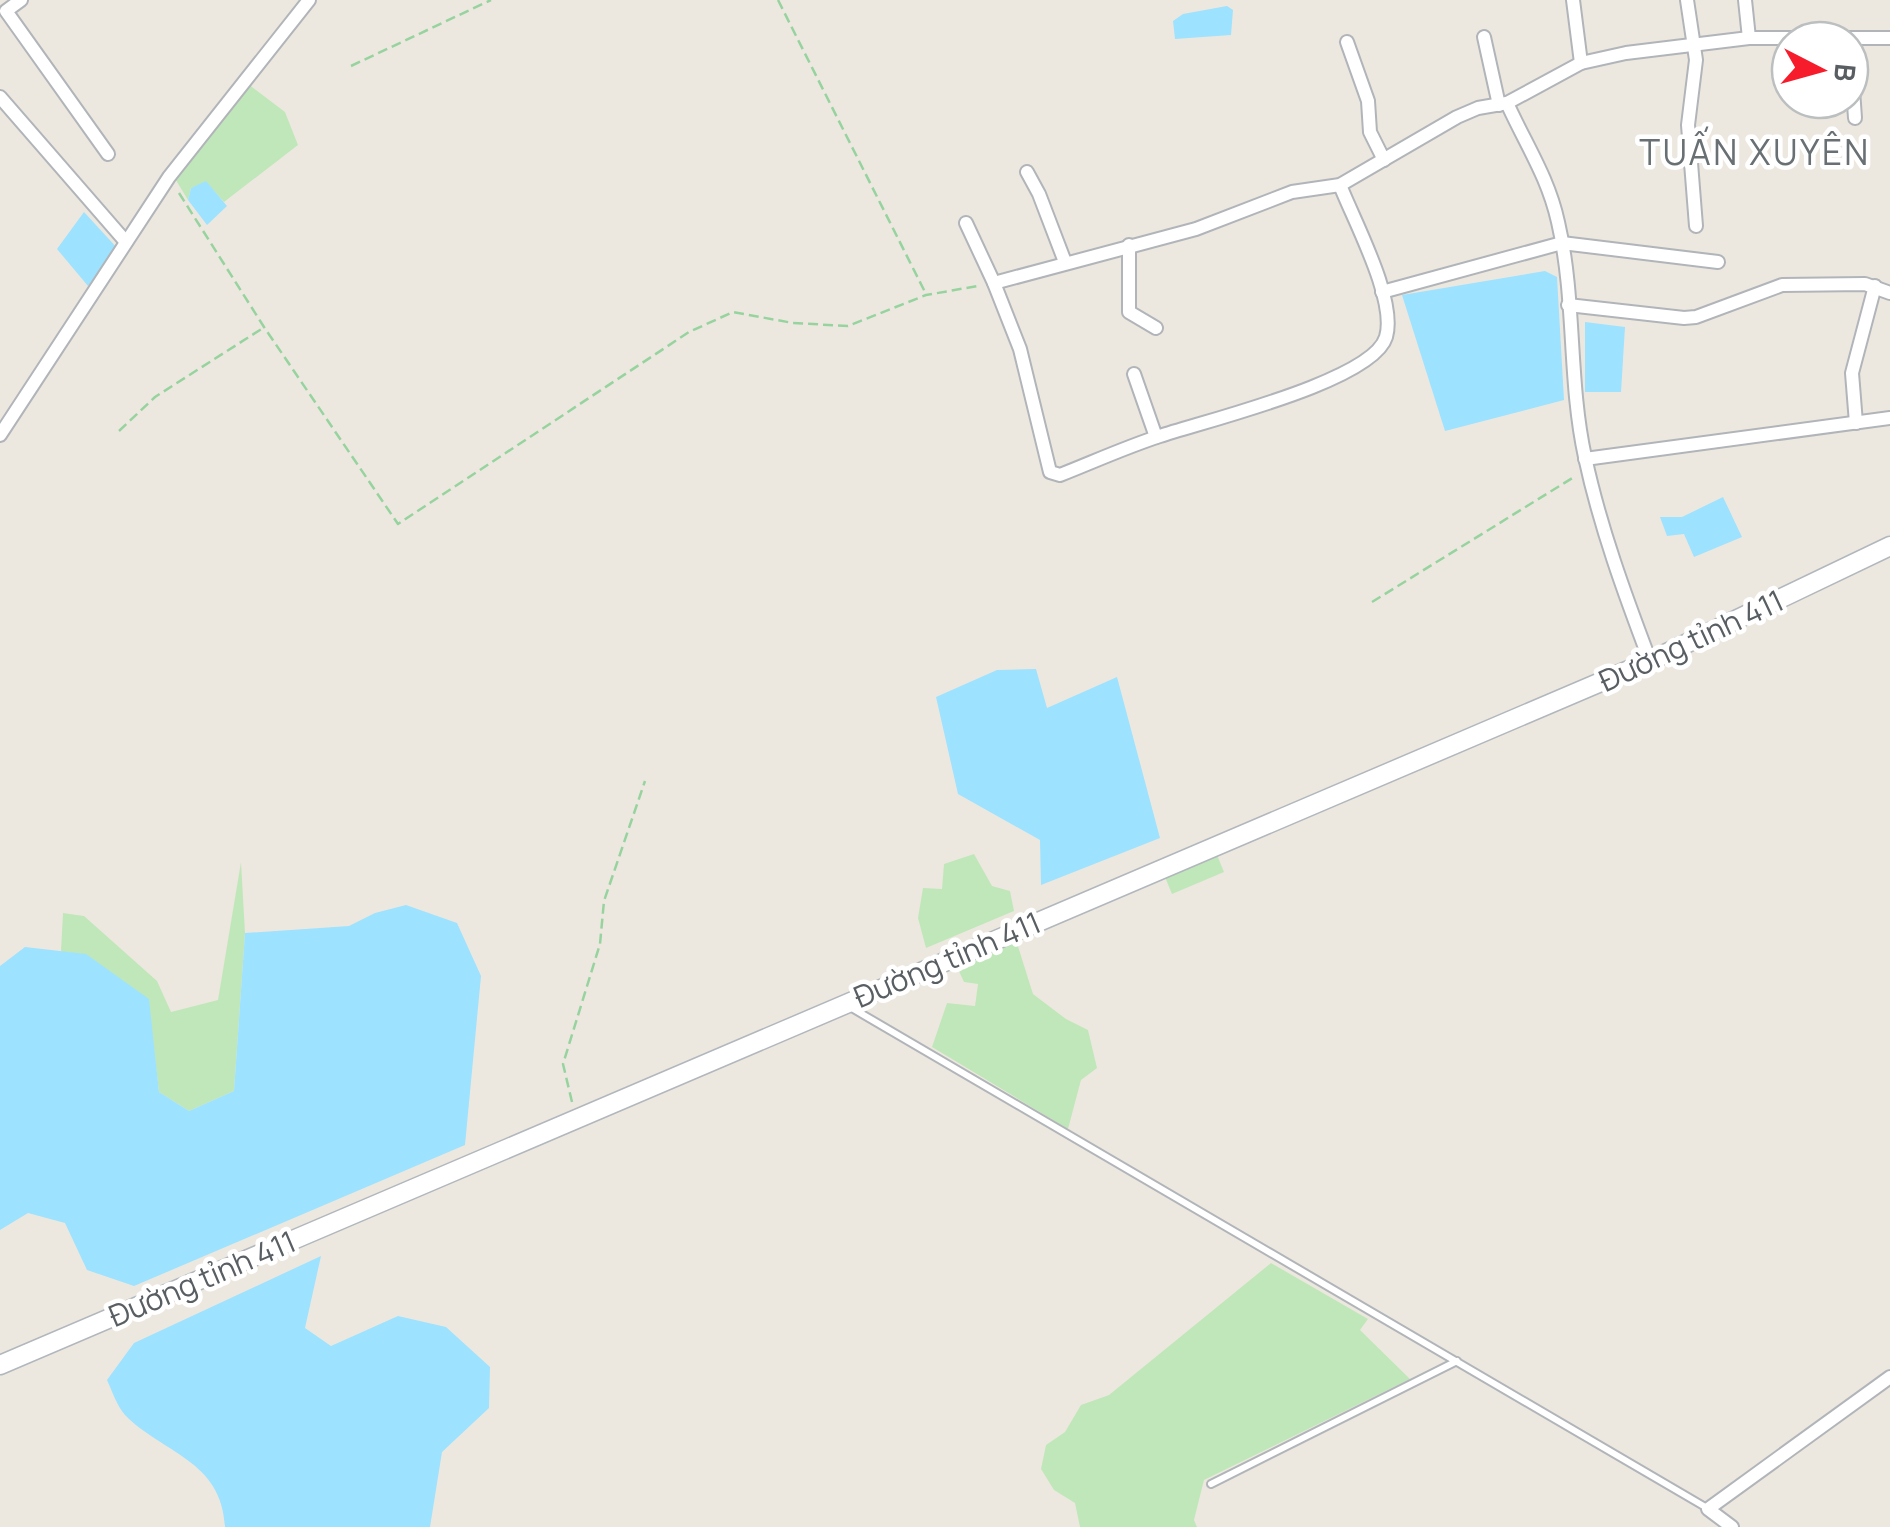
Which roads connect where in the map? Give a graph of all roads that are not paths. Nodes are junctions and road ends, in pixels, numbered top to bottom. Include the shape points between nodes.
1 (21, 0) edge
2 (310, 0) edge
3 (1573, 0) edge
4 (1687, 0) edge
5 (1744, 0) edge
6 (2, 9) edge
7 (1484, 37) dead end
8 (1749, 38) junction
9 (1770, 39) edge
10 (1347, 42) dead end
11 (1694, 46) junction
12 (1581, 63) junction
13 (0, 96) edge
14 (1503, 104) junction
15 (108, 154) dead end
16 (1384, 160) junction
17 (1027, 172) dead end
18 (1340, 185) junction
19 (966, 223) dead end
20 (1696, 226) dead end
21 (126, 242) junction
22 (1562, 242) junction
23 (1129, 245) junction
24 (1065, 262) junction
25 (1718, 262) dead end
26 (994, 283) junction
27 (1875, 286) junction
28 (1382, 292) junction
29 (1890, 294) edge
30 (1568, 305) junction
31 (1156, 328) dead end
32 (1134, 374) dead end
33 (1890, 418) edge
34 (1856, 422) junction
35 (0, 435) edge
36 (1156, 437) junction
37 (1587, 464) junction
38 (1890, 546) edge
39 (1650, 661) junction
40 (844, 1003) junction
41 (1458, 1360) junction
42 (0, 1365) edge
43 (1890, 1377) edge
44 (1211, 1484) dead end
45 (1708, 1509) junction
46 (1732, 1527) edge

1 - 6 street
2 - 21 street
3 - 12 street
4 - 11 street
5 - 8 street
6 - 15 street
7 - 14 street
8 - 9 street
8 - 11 street
10 - 16 street
11 - 12 street
11 - 20 street via 1688,136
12 - 14 street
13 - 21 street
14 - 16 street via 1457,117
14 - 22 street via 1544,173
16 - 18 street
17 - 24 street
18 - 23 street via 1292,192 1196,229
18 - 28 street
19 - 26 street
21 - 35 street
22 - 25 street
22 - 28 street
22 - 30 street
23 - 24 street
23 - 31 street via 1129,312
24 - 26 street
26 - 36 street via 1020,350 1050,472 1060,475
27 - 29 street
27 - 30 street via 1782,285 1684,318
27 - 34 street via 1852,373
28 - 36 street via 1387,336 1381,348 1347,370 1284,400
30 - 37 street
32 - 36 street
33 - 34 street
34 - 37 street
37 - 39 street
38 - 39 main road, Đường tỉnh 411
39 - 40 main road, Đường tỉnh 411
40 - 41 lane
40 - 42 main road, Đường tỉnh 411
41 - 44 lane
41 - 45 lane
43 - 45 street
45 - 46 street

